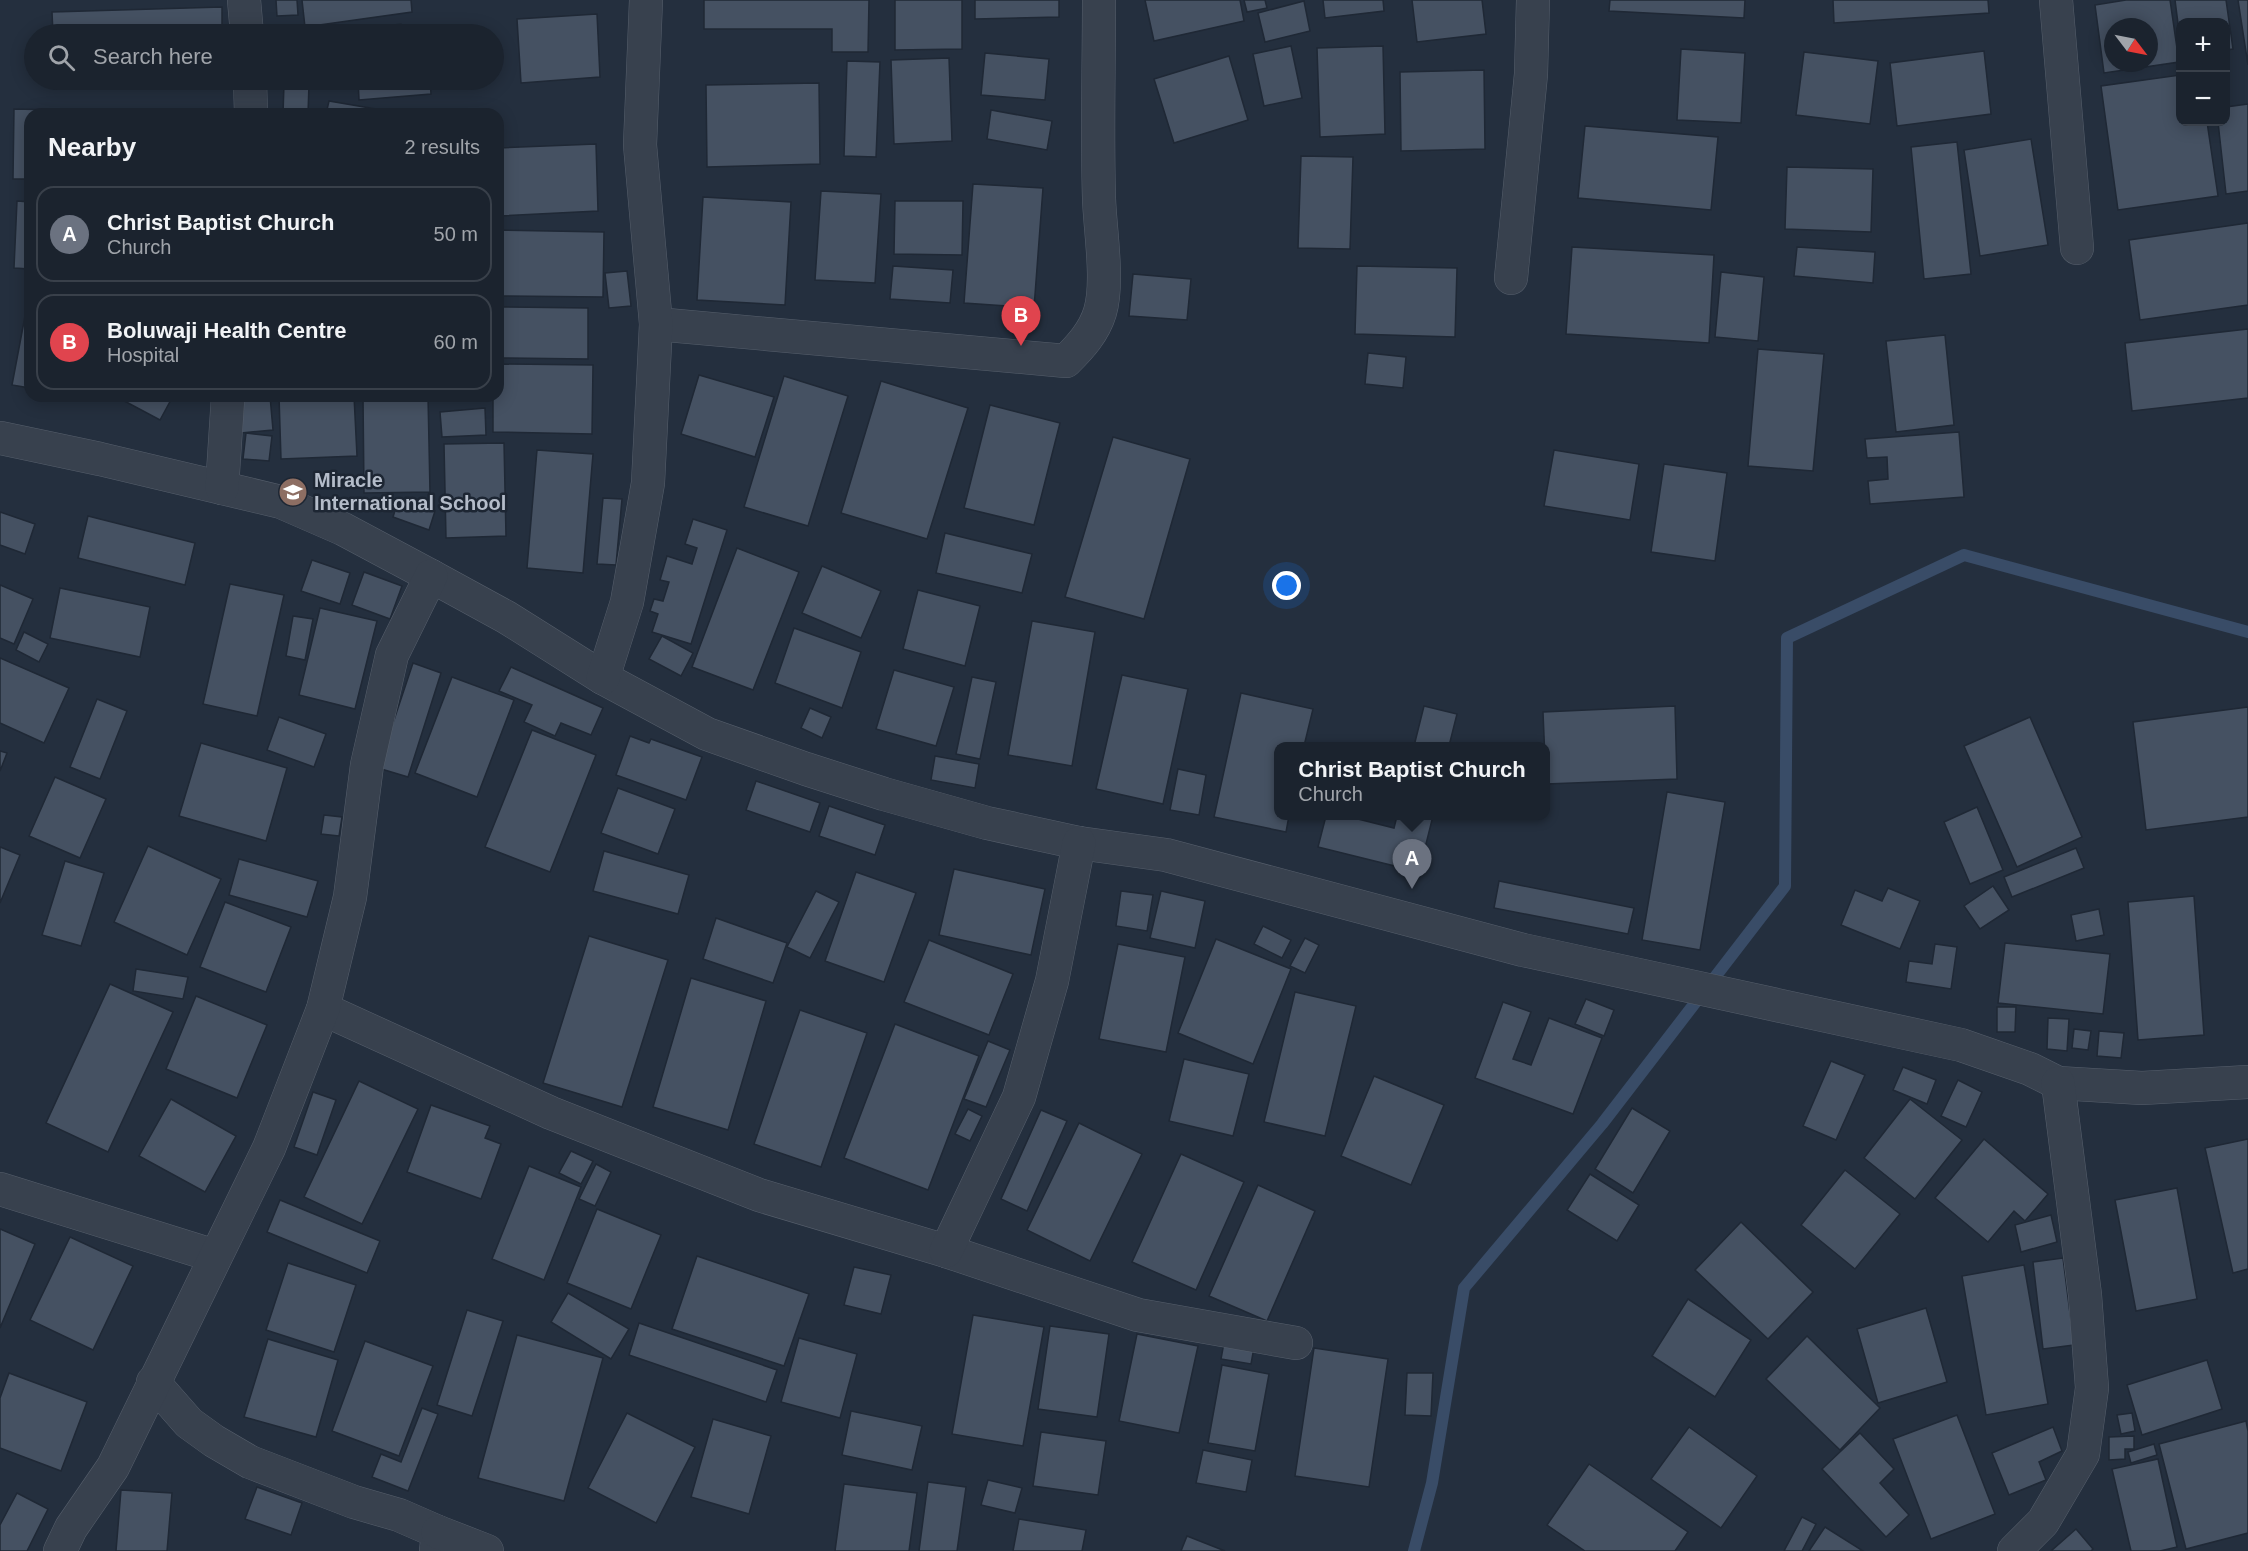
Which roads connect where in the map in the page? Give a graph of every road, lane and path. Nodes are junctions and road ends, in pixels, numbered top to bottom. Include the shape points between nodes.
1 (244, 0) edge
2 (646, 0) edge
3 (1099, 0) edge
4 (1533, 0) edge
5 (2056, 0) edge
6 (246, 24) edge
7 (250, 90) edge
8 (251, 108) edge
9 (2077, 248) dead end
10 (1511, 278) dead end
11 (656, 324) junction
12 (228, 402) edge
13 (0, 438) edge
14 (222, 488) junction
15 (431, 576) junction
16 (603, 678) junction
17 (1079, 843) junction
18 (323, 1009) junction
19 (2248, 1082) edge
20 (2058, 1083) junction
21 (0, 1189) edge
22 (946, 1251) junction
23 (215, 1256) junction
24 (1296, 1343) dead end
25 (153, 1382) junction
26 (437, 1542) edge
27 (60, 1551) edge
28 (487, 1551) edge
29 (2014, 1551) edge

1 - 6 street
2 - 11 street via 640,145
3 - 11 street via 1103,289 1100,312 1092,329 1066,361
4 - 10 street via 1532,74
5 - 9 street
7 - 8 street
11 - 16 street via 648,483 627,602
12 - 14 street
13 - 14 street
14 - 15 street via 281,502 343,529
15 - 16 street
15 - 18 street via 392,655 367,765 350,897
16 - 17 street via 707,734 795,765 987,823
17 - 20 street via 1166,855 1523,950 1961,1045
17 - 22 street via 1052,981 1019,1097
18 - 22 street via 551,1113 748,1190
18 - 23 street via 269,1148
19 - 20 street via 2142,1088
20 - 29 street via 2085,1295 2092,1388 2083,1454 2043,1522
21 - 23 street
22 - 24 street via 1138,1315
23 - 25 street
25 - 26 street via 189,1423 214,1442 250,1462 399,1515
25 - 27 street via 113,1467
26 - 28 street

